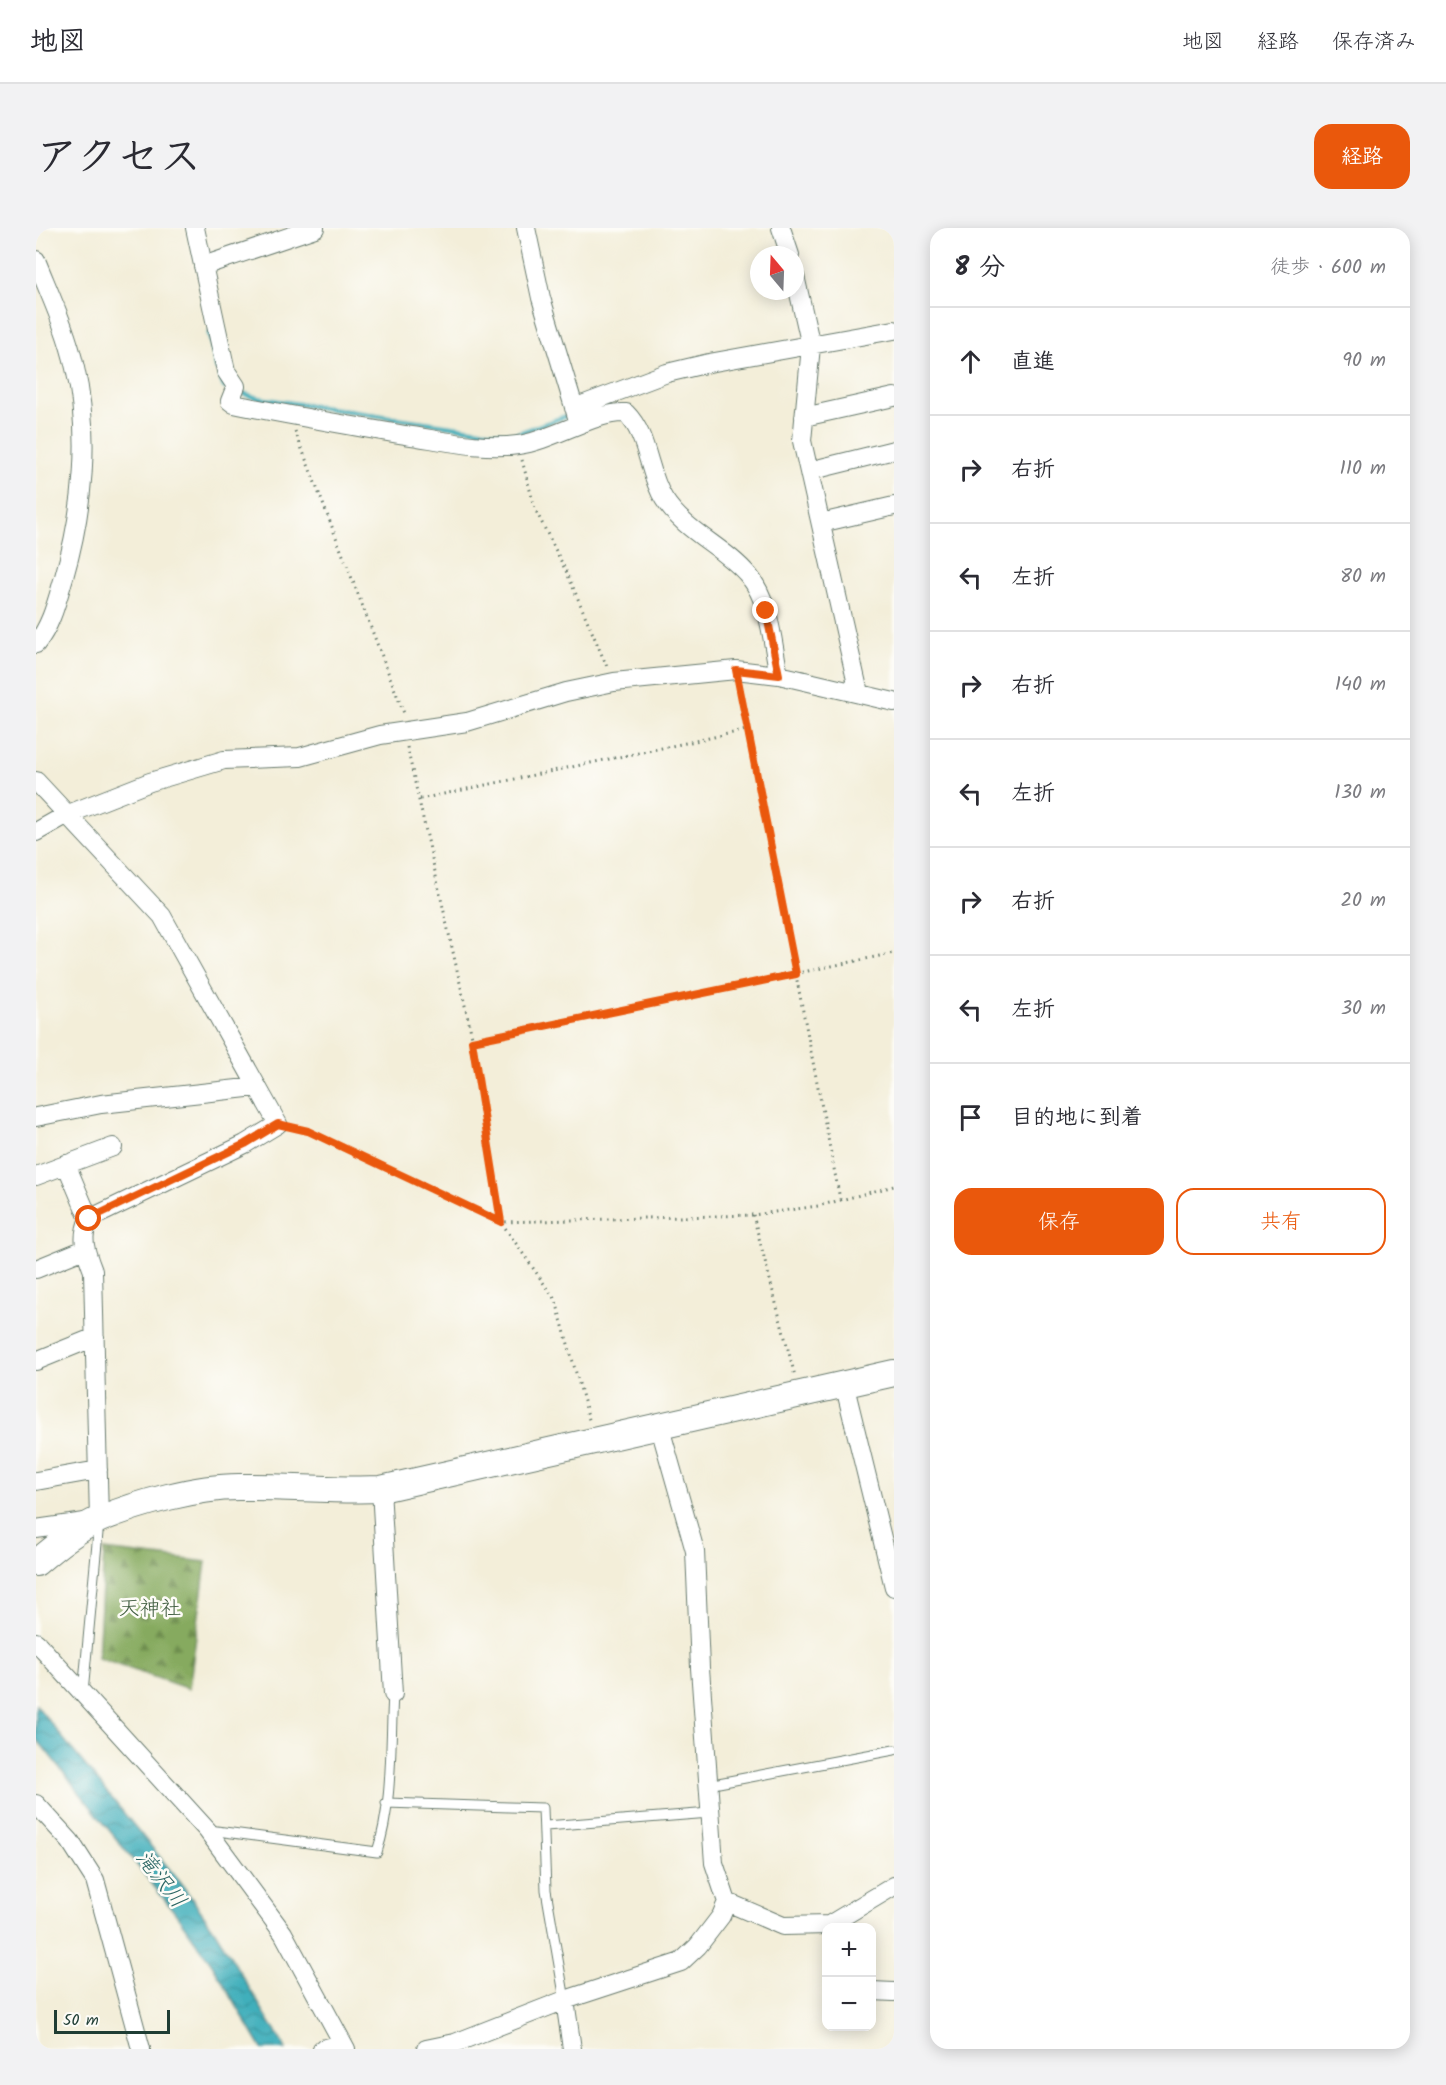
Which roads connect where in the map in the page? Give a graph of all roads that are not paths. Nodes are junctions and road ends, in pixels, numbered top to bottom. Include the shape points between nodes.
1 (195, 228) edge
2 (315, 228) edge
3 (526, 228) edge
4 (781, 228) edge
5 (787, 246) edge
6 (36, 260) edge
7 (203, 266) junction
8 (800, 300) edge
9 (894, 330) edge
10 (810, 351) junction
11 (894, 397) edge
12 (577, 416) junction
13 (804, 417) junction
14 (894, 450) edge
15 (809, 471) junction
16 (894, 506) edge
17 (821, 523) junction
18 (36, 644) edge
19 (779, 675) junction
20 (859, 693) junction
21 (894, 702) edge
22 (36, 780) edge
23 (66, 815) junction
24 (36, 832) edge
25 (256, 1087) junction
26 (36, 1118) edge
27 (113, 1147) dead end
28 (66, 1164) junction
29 (36, 1176) edge
30 (89, 1219) junction
31 (85, 1249) junction
32 (36, 1269) edge
33 (95, 1337) junction
34 (36, 1361) edge
35 (894, 1373) edge
36 (844, 1383) junction
37 (660, 1428) junction
38 (98, 1470) junction
39 (36, 1481) edge
40 (381, 1489) junction
41 (99, 1520) junction
42 (36, 1529) edge
43 (36, 1563) edge
44 (894, 1587) edge
45 (36, 1642) edge
46 (83, 1694) junction
47 (393, 1694) joint
48 (894, 1750) edge
49 (708, 1785) junction
50 (386, 1803) junction
51 (36, 1804) edge
52 (710, 1813) junction
53 (546, 1826) junction
54 (207, 1830) junction
55 (894, 1886) edge
56 (727, 1902) junction
57 (835, 1923) edge
58 (822, 1926) edge
59 (876, 1991) edge
60 (894, 1992) edge
61 (565, 2000) junction
62 (460, 2046) edge
63 (333, 2048) edge
64 (141, 2049) edge
65 (426, 2049) edge
66 (572, 2049) edge

1 - 7 street
2 - 7 street
3 - 12 street via 541,298
4 - 5 street
6 - 18 street via 75,367 83,441 73,545 51,620
7 - 12 street via 234,404 485,446 519,445
8 - 10 street
9 - 10 street
10 - 12 street via 742,356 667,373
10 - 13 street
11 - 13 street
12 - 19 street via 626,413 635,421 652,475 665,500 748,575 759,591
13 - 15 street via 802,441
14 - 15 street
15 - 17 street
16 - 17 street
17 - 20 street
19 - 20 street
19 - 23 street via 736,670 614,682 467,722 380,735 300,757 224,760 150,782
20 - 21 street
22 - 23 street
23 - 24 street
23 - 25 street via 162,916
25 - 26 street via 101,1104
25 - 30 street via 278,1124 245,1144
27 - 28 street
28 - 29 street
28 - 30 street
30 - 31 street via 84,1230
31 - 32 street
31 - 33 street via 93,1271
33 - 34 street
33 - 38 street
35 - 36 street
36 - 37 street
36 - 44 street
37 - 40 street
37 - 49 street via 695,1551
38 - 39 street
38 - 41 street
40 - 41 street via 236,1487 185,1494
40 - 47 street
41 - 42 street
41 - 43 street
41 - 46 lane
45 - 46 street
46 - 54 street
47 - 50 lane
48 - 49 lane
49 - 52 street
50 - 53 lane via 543,1808
50 - 54 lane via 376,1852
51 - 64 street via 70,1841 95,1880
52 - 53 lane
52 - 56 street via 714,1863
53 - 61 lane via 546,1890
54 - 63 street via 284,1933
55 - 57 street
56 - 58 street via 783,1926
56 - 61 street via 699,1946 681,1962
59 - 60 street
61 - 62 street
61 - 66 street
62 - 65 street

